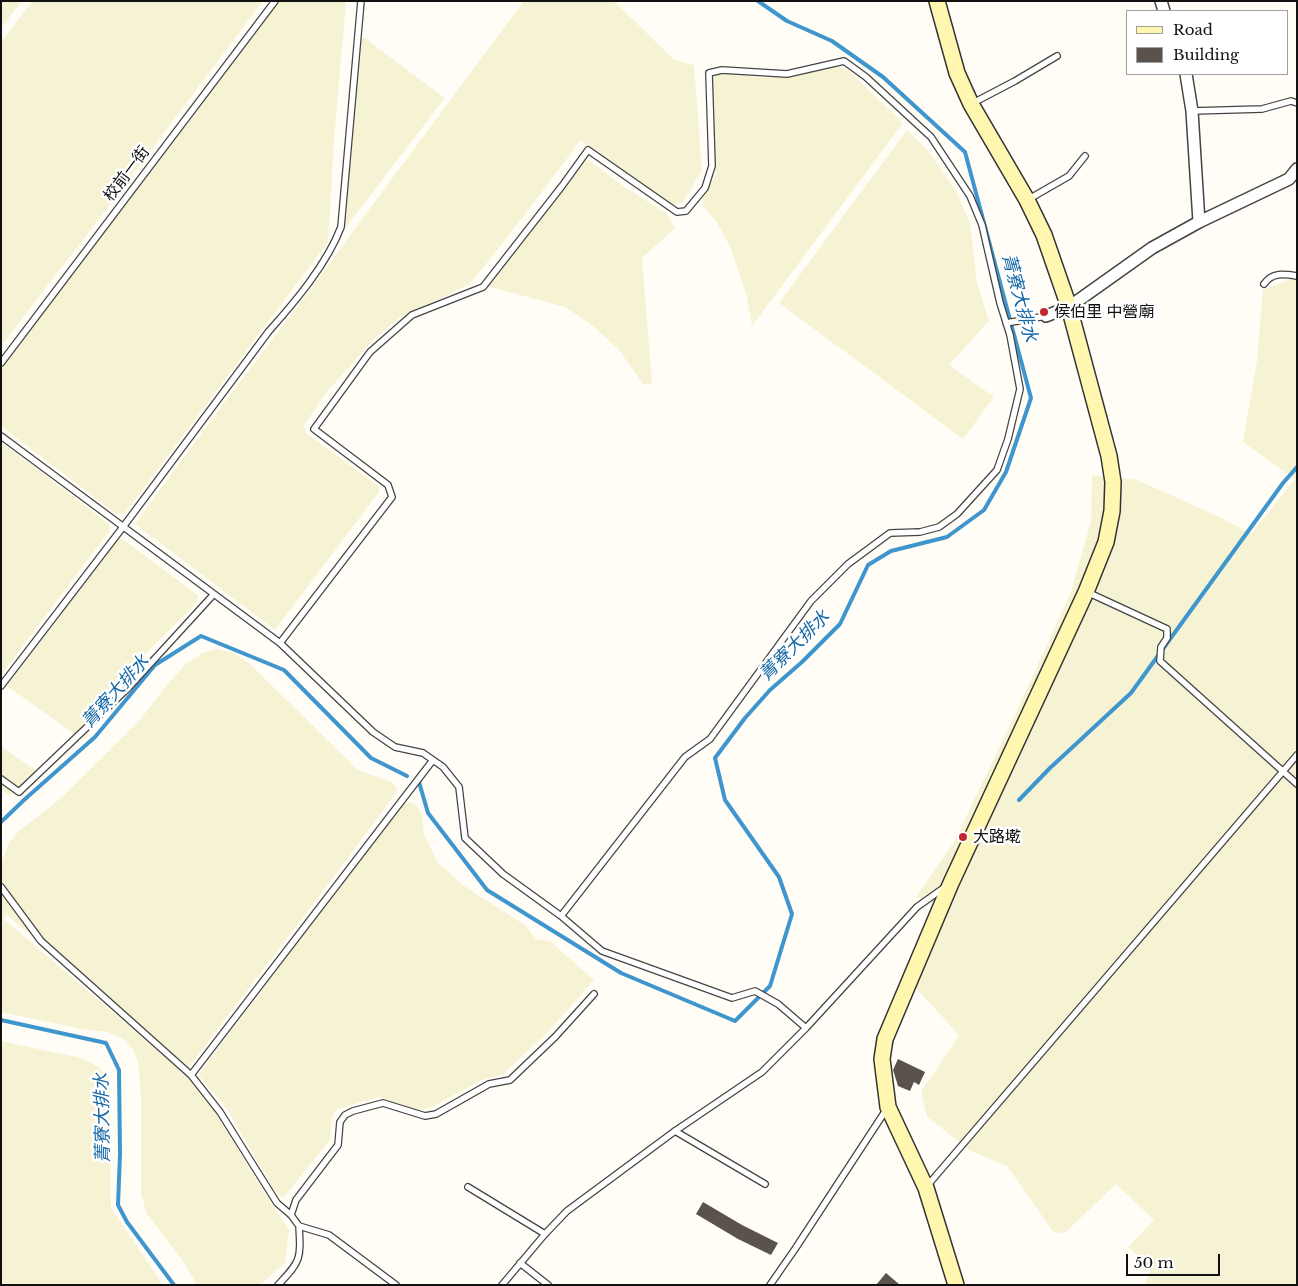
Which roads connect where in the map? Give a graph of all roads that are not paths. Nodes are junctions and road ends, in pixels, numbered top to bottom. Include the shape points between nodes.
1 (275, 1) edge
2 (361, 1) edge
3 (937, 1) edge
4 (1057, 56) dead end
5 (1186, 75) edge
6 (1297, 103) edge
7 (972, 104) junction
8 (1192, 112) junction
9 (1084, 156) dead end
10 (1297, 169) edge
11 (1027, 200) junction
12 (1199, 222) junction
13 (1297, 276) edge
14 (1264, 284) dead end
15 (1068, 307) junction
16 (1046, 316) joint
17 (1008, 323) junction
18 (1, 362) edge
19 (1, 436) edge
20 (123, 527) junction
21 (1086, 592) junction
22 (214, 594) junction
23 (280, 643) junction
24 (1, 686) edge
25 (1297, 755) edge
26 (433, 760) junction
27 (1283, 772) junction
28 (1, 780) edge
29 (1297, 784) edge
30 (951, 883) junction
31 (1, 888) edge
32 (561, 916) junction
33 (594, 994) dead end
34 (806, 1028) junction
35 (191, 1074) junction
36 (888, 1107) junction
37 (675, 1131) junction
38 (765, 1184) dead end
39 (468, 1187) dead end
40 (926, 1188) junction
41 (291, 1215) junction
42 (299, 1226) junction
43 (544, 1234) junction
44 (520, 1263) junction
45 (278, 1285) edge
46 (396, 1285) edge
47 (502, 1285) edge
48 (548, 1285) edge
49 (770, 1285) edge
50 (956, 1285) edge

1 - 18 lane, 校前一街
2 - 20 lane via 340,227 335,243 295,302 269,331
3 - 7 street via 956,73
4 - 7 lane
5 - 8 street
6 - 8 lane via 1291,101 1262,108
7 - 11 street
8 - 12 street
9 - 11 lane via 1069,176
10 - 12 street via 1289,179
11 - 15 street via 1044,235
12 - 15 street via 1152,248
13 - 14 lane via 1280,273
15 - 16 street
15 - 21 street via 1109,456 1113,482 1106,542
16 - 17 lane
17 - 23 lane via 1000,303 982,225 970,196 931,137 866,77 844,61 787,74 722,70 709,73 712,166 705,188 686,211 677,212 588,150 482,287 412,315 370,352 314,429 388,485 392,497
17 - 32 lane via 1020,389 997,470 957,514 939,526 920,532 890,534 848,564 811,601 710,738 685,757
19 - 20 lane
20 - 22 lane
20 - 24 lane
21 - 27 lane via 1167,630 1160,661
21 - 30 street
22 - 23 lane
22 - 28 lane via 128,688 19,792
23 - 26 lane via 373,732 395,747 423,753
25 - 27 lane
26 - 32 lane via 459,787 465,838 503,874
26 - 35 lane
27 - 29 lane
27 - 40 lane
30 - 34 lane via 917,907
30 - 36 street via 885,1039 882,1059
31 - 35 lane via 41,941
32 - 34 lane via 602,951 732,998 755,991 778,1004
33 - 41 lane via 510,1080 489,1084 436,1114 425,1116 384,1103 345,1115 340,1122 338,1145 296,1200
34 - 37 lane via 762,1072
35 - 41 lane via 220,1112 276,1203
36 - 40 street
36 - 49 lane
37 - 38 lane
37 - 43 lane via 567,1210
39 - 43 lane
40 - 50 street
41 - 42 lane
42 - 45 lane via 301,1253 296,1266
42 - 46 lane via 329,1236
43 - 44 lane
44 - 47 lane
44 - 48 lane

